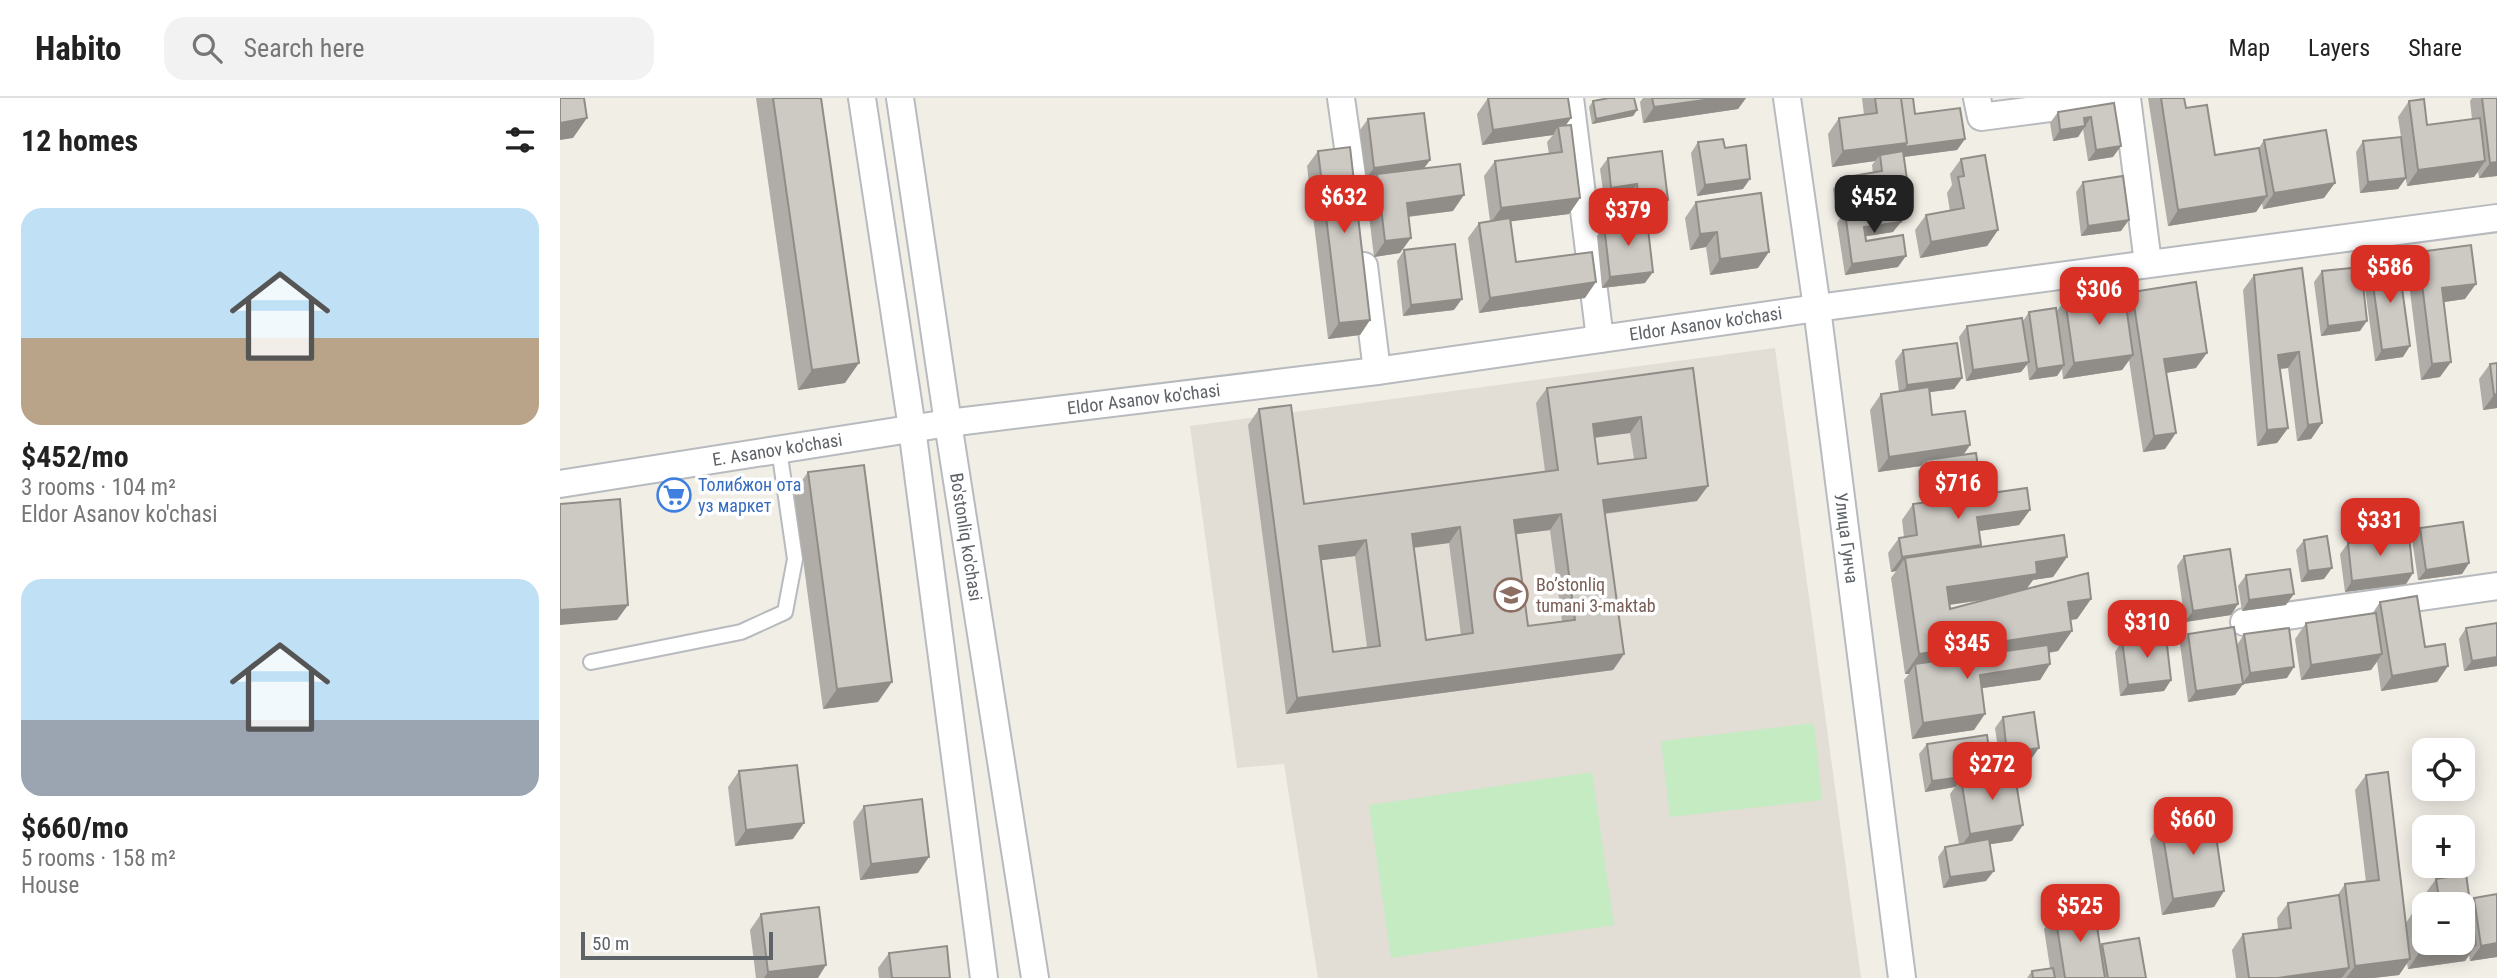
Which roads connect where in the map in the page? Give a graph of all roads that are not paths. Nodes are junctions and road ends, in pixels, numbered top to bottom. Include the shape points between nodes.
1 (862, 98) edge
2 (901, 98) edge
3 (1341, 98) edge
4 (1570, 98) edge
5 (1787, 98) edge
6 (1977, 98) edge
7 (2127, 98) edge
8 (1356, 207) edge
9 (2497, 218) edge
10 (1359, 234) edge
11 (2148, 262) junction
12 (1817, 307) junction
13 (1600, 339) junction
14 (1377, 370) junction
15 (948, 423) junction
16 (912, 428) junction
17 (779, 449) junction
18 (560, 484) edge
19 (2497, 586) edge
20 (2244, 622) dead end
21 (592, 662) dead end
22 (984, 978) edge
23 (1035, 978) edge
24 (1902, 978) edge

1 - 16 street
2 - 15 street, Bo'stonliq ko'chasi
3 - 8 street
4 - 13 street
5 - 12 street, Улица Гунча
6 - 7 street via 1980,117
7 - 11 street
9 - 11 street, Eldor Asanov ko'chasi
10 - 14 street
11 - 12 street, Eldor Asanov ko'chasi
12 - 13 street, Eldor Asanov ko'chasi
12 - 24 street, Улица Гунча
13 - 14 street, Eldor Asanov ko'chasi
14 - 15 street, Eldor Asanov ko'chasi
15 - 16 street, Eldor Asanov ko'chasi
15 - 23 street, Bo'stonliq ko'chasi
16 - 17 street, E. Asanov ko'chasi
16 - 22 street
17 - 18 street, E. Asanov ko'chasi
17 - 21 lane via 795,559 785,612 741,632
19 - 20 street

